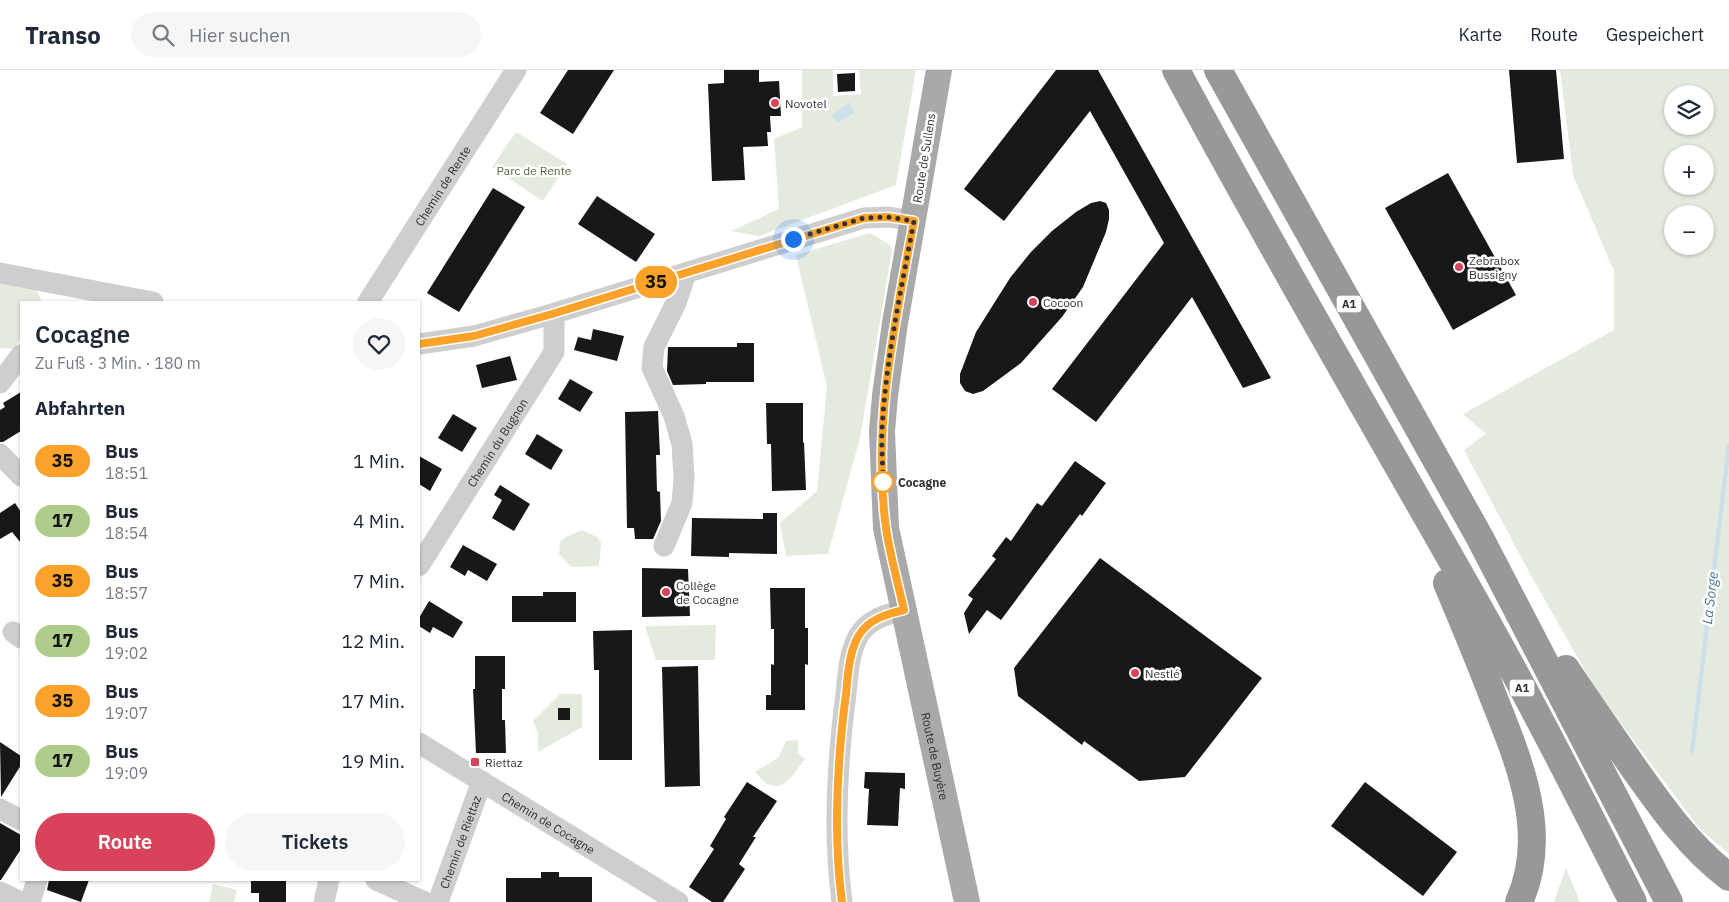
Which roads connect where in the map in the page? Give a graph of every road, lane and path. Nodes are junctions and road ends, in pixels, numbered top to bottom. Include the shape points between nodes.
1 (516, 70) edge
2 (939, 70) edge
3 (1176, 70) edge
4 (1218, 70) edge
5 (914, 221) junction
6 (0, 273) edge
7 (686, 273) junction
8 (63, 294) edge
9 (143, 301) edge
10 (369, 301) edge
11 (552, 314) junction
12 (420, 344) edge
13 (20, 356) edge
14 (0, 383) edge
15 (0, 454) edge
16 (20, 475) edge
17 (1404, 478) junction
18 (1480, 538) junction
19 (664, 546) dead end
20 (420, 564) edge
21 (904, 610) junction
22 (420, 744) edge
23 (482, 781) junction
24 (0, 809) edge
25 (20, 819) edge
26 (1729, 877) edge
27 (37, 881) edge
28 (329, 881) edge
29 (378, 881) edge
30 (0, 892) edge
31 (21, 902) edge
32 (30, 902) edge
33 (324, 902) edge
34 (425, 902) edge
35 (438, 902) edge
36 (678, 902) edge
37 (842, 902) edge
38 (967, 902) edge
39 (1519, 902) edge
40 (1633, 902) edge
41 (1669, 902) edge

1 - 10 street, Chemin de Rente
2 - 5 main road, Route de Sullens
3 - 17 highway, A1
4 - 18 highway, A1
5 - 7 street via 864,218
5 - 21 main road, Route de Sullens via 889,361 882,431 886,528
6 - 8 street
7 - 11 street
7 - 19 street via 676,303 654,347 652,368 674,416 682,444 682,503
8 - 9 street
11 - 12 street via 474,336
11 - 20 street, Chemin du Bugnon via 554,352
13 - 14 street
15 - 16 street
17 - 39 highway via 1511,740 1525,784 1532,843 1529,869
17 - 40 highway, A1 via 1486,620
18 - 26 highway via 1587,700 1660,803 1700,853
18 - 41 highway, A1
21 - 37 street via 870,623 860,634 850,660 840,745 837,862
21 - 38 main road, Route de Buyère
22 - 23 street, Chemin de Cocagne
23 - 35 street, Chemin de Riettaz
23 - 36 street, Chemin de Cocagne
24 - 25 street
27 - 32 street
28 - 33 street
29 - 34 street
30 - 31 street

